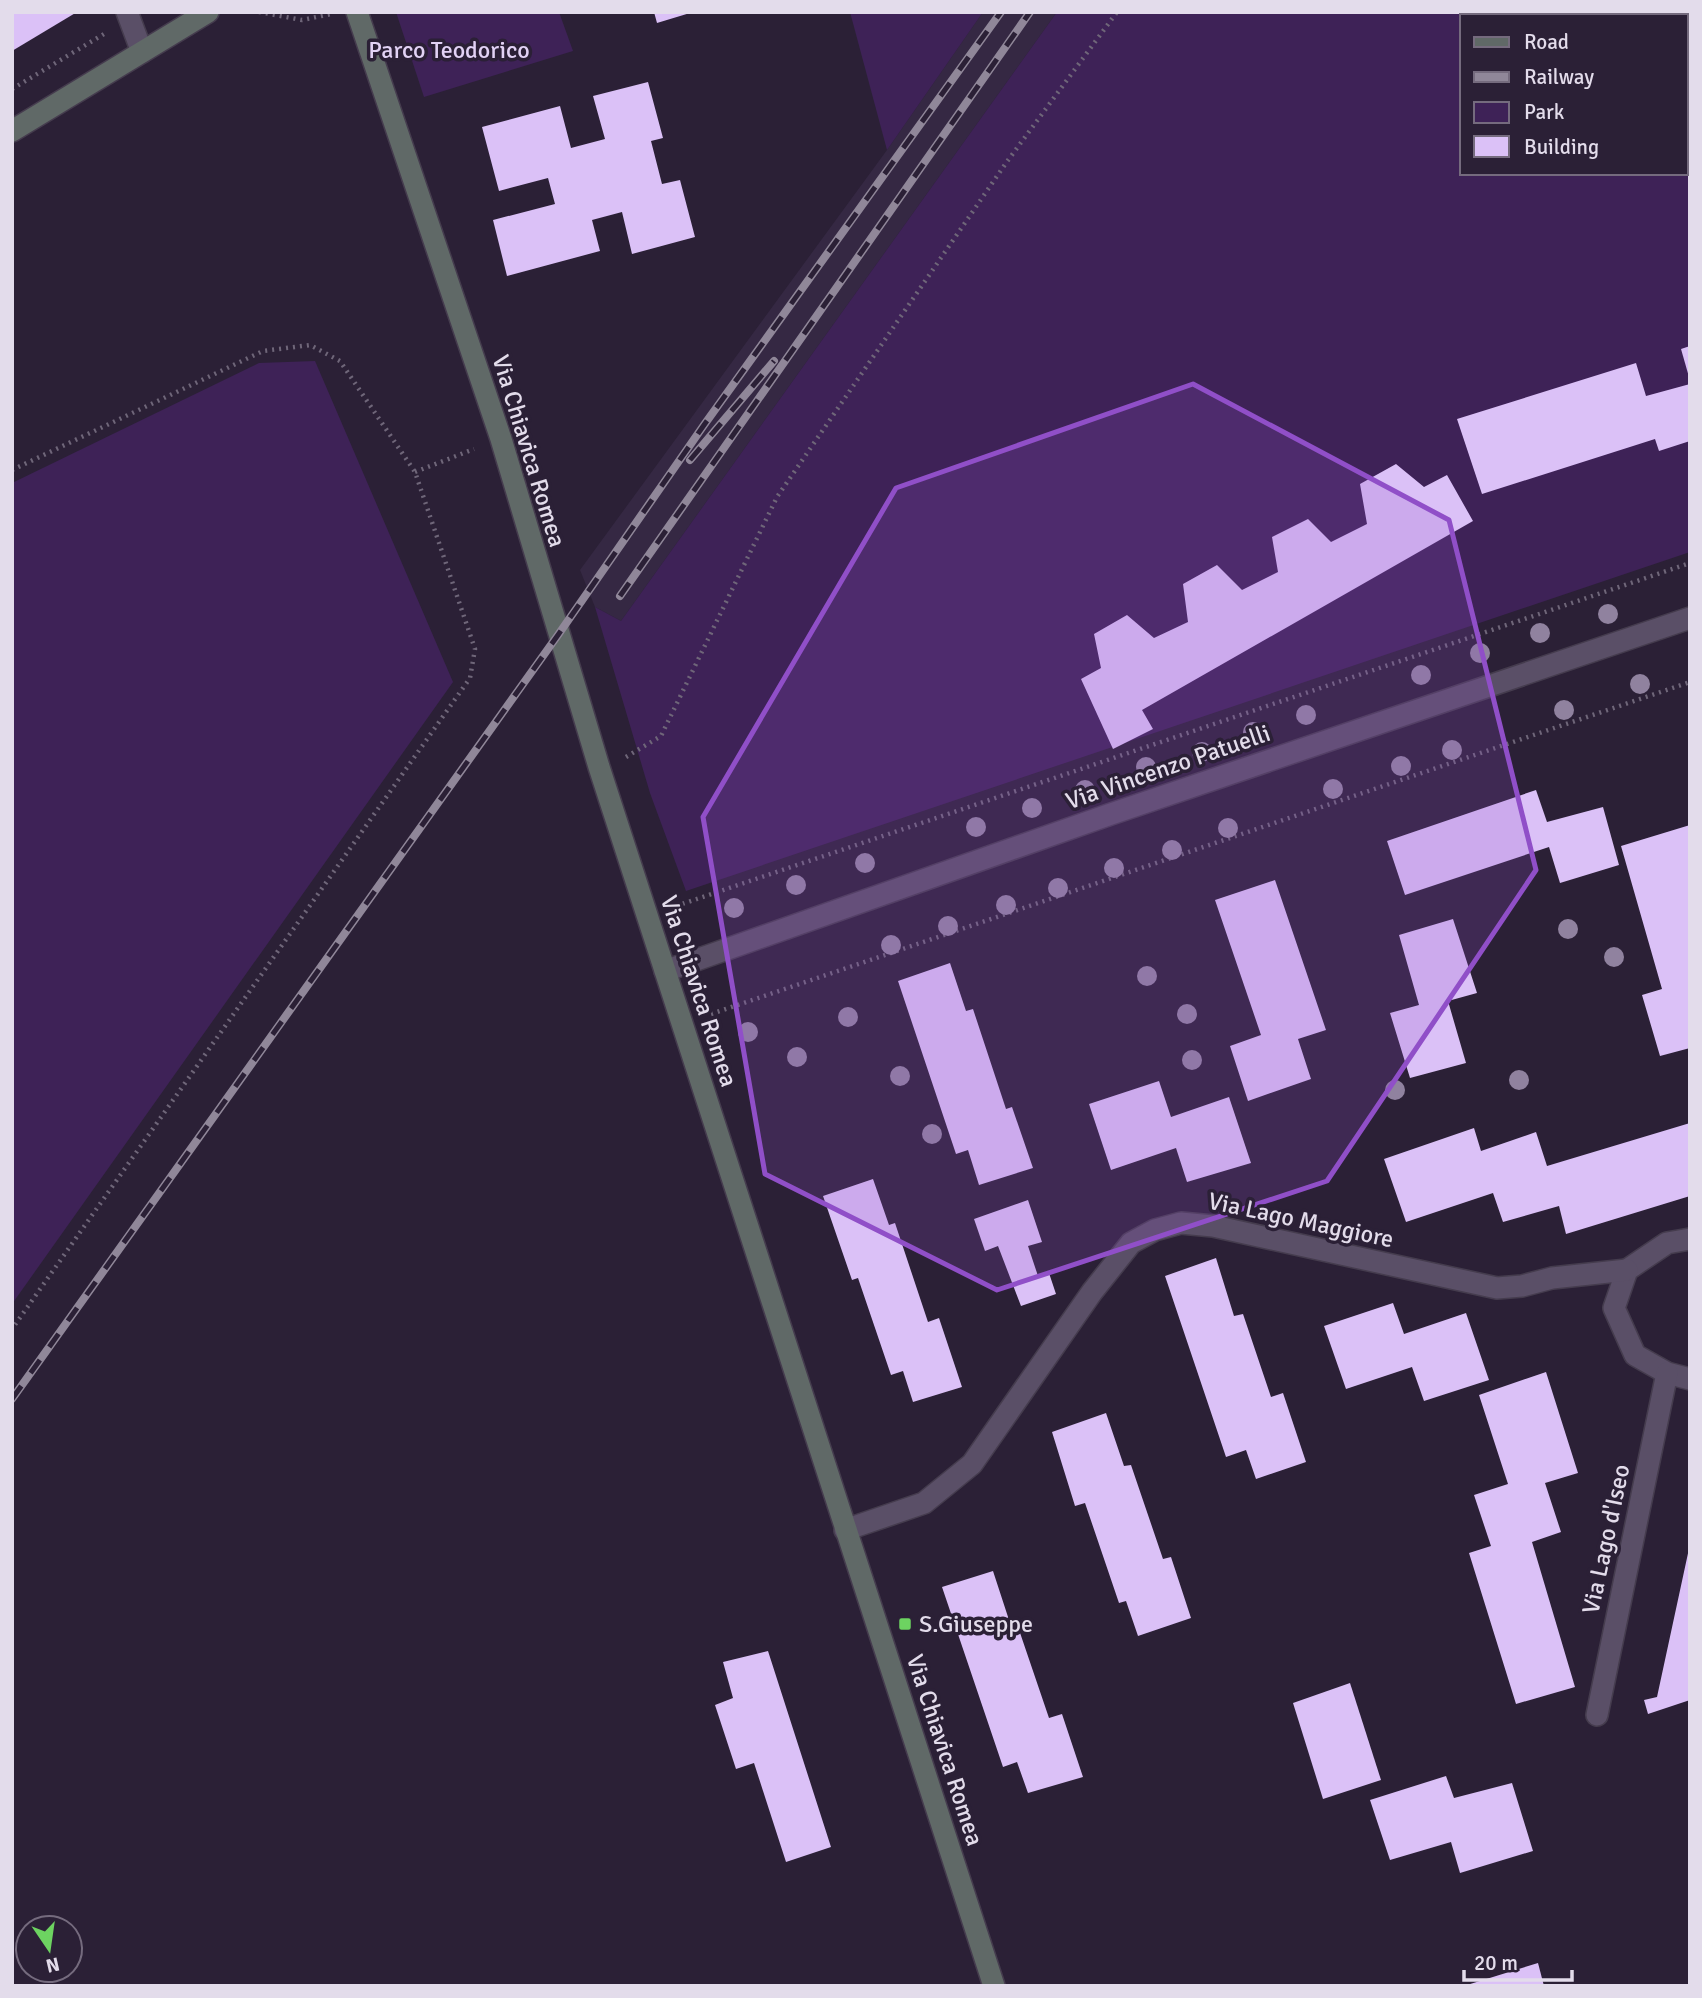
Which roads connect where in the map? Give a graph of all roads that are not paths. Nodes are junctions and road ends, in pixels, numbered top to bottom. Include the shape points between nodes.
1 (208, 12) edge
2 (357, 12) edge
3 (128, 16) edge
4 (142, 52) junction
5 (12, 131) edge
6 (1690, 618) edge
7 (665, 971) junction
8 (1690, 1239) edge
9 (1627, 1270) junction
10 (1667, 1373) junction
11 (1690, 1379) edge
12 (845, 1530) junction
13 (1597, 1715) dead end
14 (994, 1986) edge

1 - 4 street
2 - 7 street, Via Chiavica Romea via 501,439
3 - 4 street
4 - 5 street
6 - 7 street, Via Vincenzo Patuelli via 1124,809
7 - 12 street, Via Chiavica Romea
8 - 9 street via 1667,1243
9 - 10 street via 1614,1308 1635,1355
9 - 12 street, Via Lago Maggiore via 1497,1288 1213,1226 1181,1223 1155,1230 1131,1243 1092,1292 972,1464 924,1503
10 - 11 street
10 - 13 street, Via Lago d'Iseo
12 - 14 street, Via Chiavica Romea

